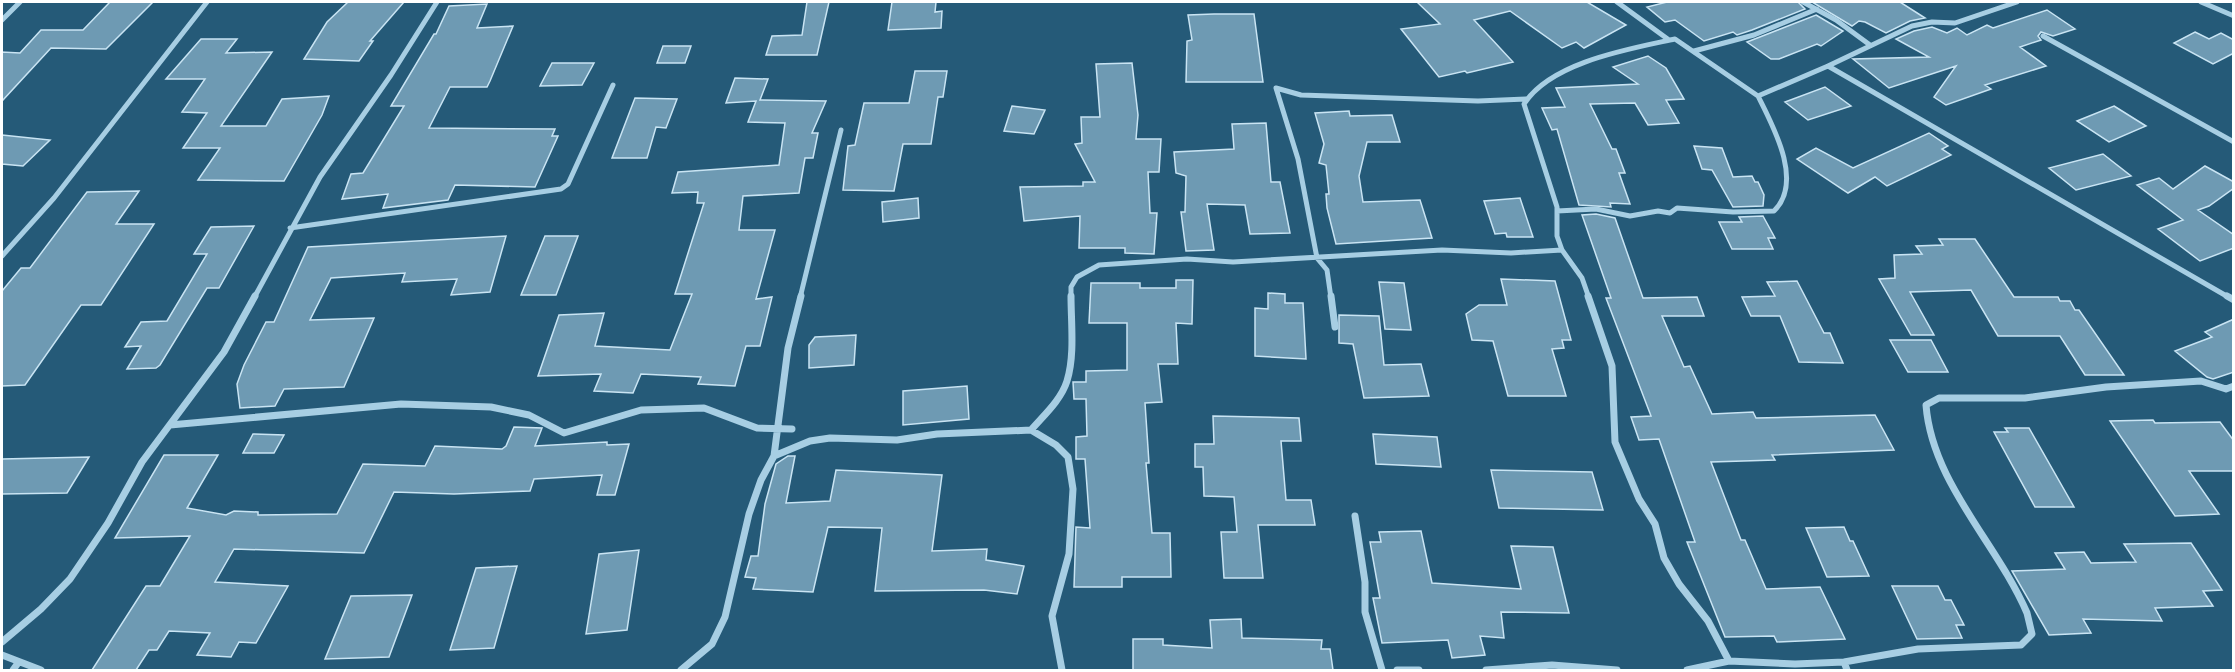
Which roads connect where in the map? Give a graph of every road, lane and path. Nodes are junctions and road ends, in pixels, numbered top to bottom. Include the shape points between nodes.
1 (20, 2) edge
2 (207, 2) edge
3 (437, 2) edge
4 (1617, 2) edge
5 (1803, 2) edge
6 (2017, 2) edge
7 (2201, 2) edge
8 (1817, 9) junction
9 (2234, 16) edge
10 (2, 20) edge
11 (2043, 36) dead end
12 (1669, 40) junction
13 (1870, 45) junction
14 (1694, 51) junction
15 (1828, 66) junction
16 (613, 85) dead end
17 (1758, 96) junction
18 (1526, 99) junction
19 (841, 130) dead end
20 (2234, 142) edge
21 (1557, 211) junction
22 (290, 228) junction
23 (1562, 250) junction
24 (2, 256) edge
25 (1317, 258) junction
26 (2234, 300) edge
27 (1335, 327) dead end
28 (2234, 386) edge
29 (170, 424) junction
30 (792, 429) dead end
31 (1031, 430) junction
32 (774, 456) junction
33 (1355, 516) dead end
34 (2, 642) edge
35 (2, 655) edge
36 (1729, 661) junction
37 (1844, 662) junction
38 (18, 663) junction
39 (13, 670) edge
40 (41, 670) edge
41 (681, 670) edge
42 (1062, 670) edge
43 (1382, 670) edge
44 (1397, 670) edge
45 (1419, 670) edge
46 (1486, 670) edge
47 (1617, 670) edge
48 (1687, 670) edge
49 (1847, 670) edge

1 - 10 street
2 - 24 street via 54,198
3 - 22 street
4 - 12 street
5 - 8 street
6 - 13 street via 1955,23 1912,26
7 - 9 street
8 - 13 street
8 - 14 street via 1754,34
11 - 20 street
12 - 14 street via 1675,39
12 - 18 street via 1622,51 1553,77 1534,88
13 - 15 street
14 - 17 street
15 - 17 street
15 - 26 street
16 - 22 street via 568,184 561,189
17 - 21 street via 1769,116 1785,174 1786,194 1774,211 1677,208 1670,213 1630,216 1596,209
18 - 21 street via 1524,104
18 - 25 street via 1301,95 1276,88 1298,159
19 - 32 street via 788,348
21 - 23 street via 1557,236
22 - 29 street via 224,352
23 - 25 street via 1442,250
23 - 36 street via 1582,278 1612,366 1615,442 1639,499 1655,524 1664,558 1708,621
25 - 27 street via 1327,270
25 - 31 street via 1099,265 1085,272 1071,287 1067,381 1056,402
28 - 37 street via 2226,389 2201,381 2106,387 2025,398 1930,400 1924,415 1931,440 2023,603 2032,633 2030,640 2021,645 1918,649
29 - 30 street via 401,404 491,407 529,415 564,433 640,410 704,408 757,428
29 - 34 street via 70,579
31 - 32 street via 937,434 897,440 830,438 810,441
31 - 42 street via 1069,457 1072,471 1069,554 1058,582 1052,618
32 - 41 street via 749,514 725,617 712,644
33 - 43 street via 1365,582 1365,612
35 - 38 street
36 - 37 street
36 - 48 street
37 - 49 street
38 - 39 street
38 - 40 street
44 - 45 street
46 - 47 street via 1589,665

